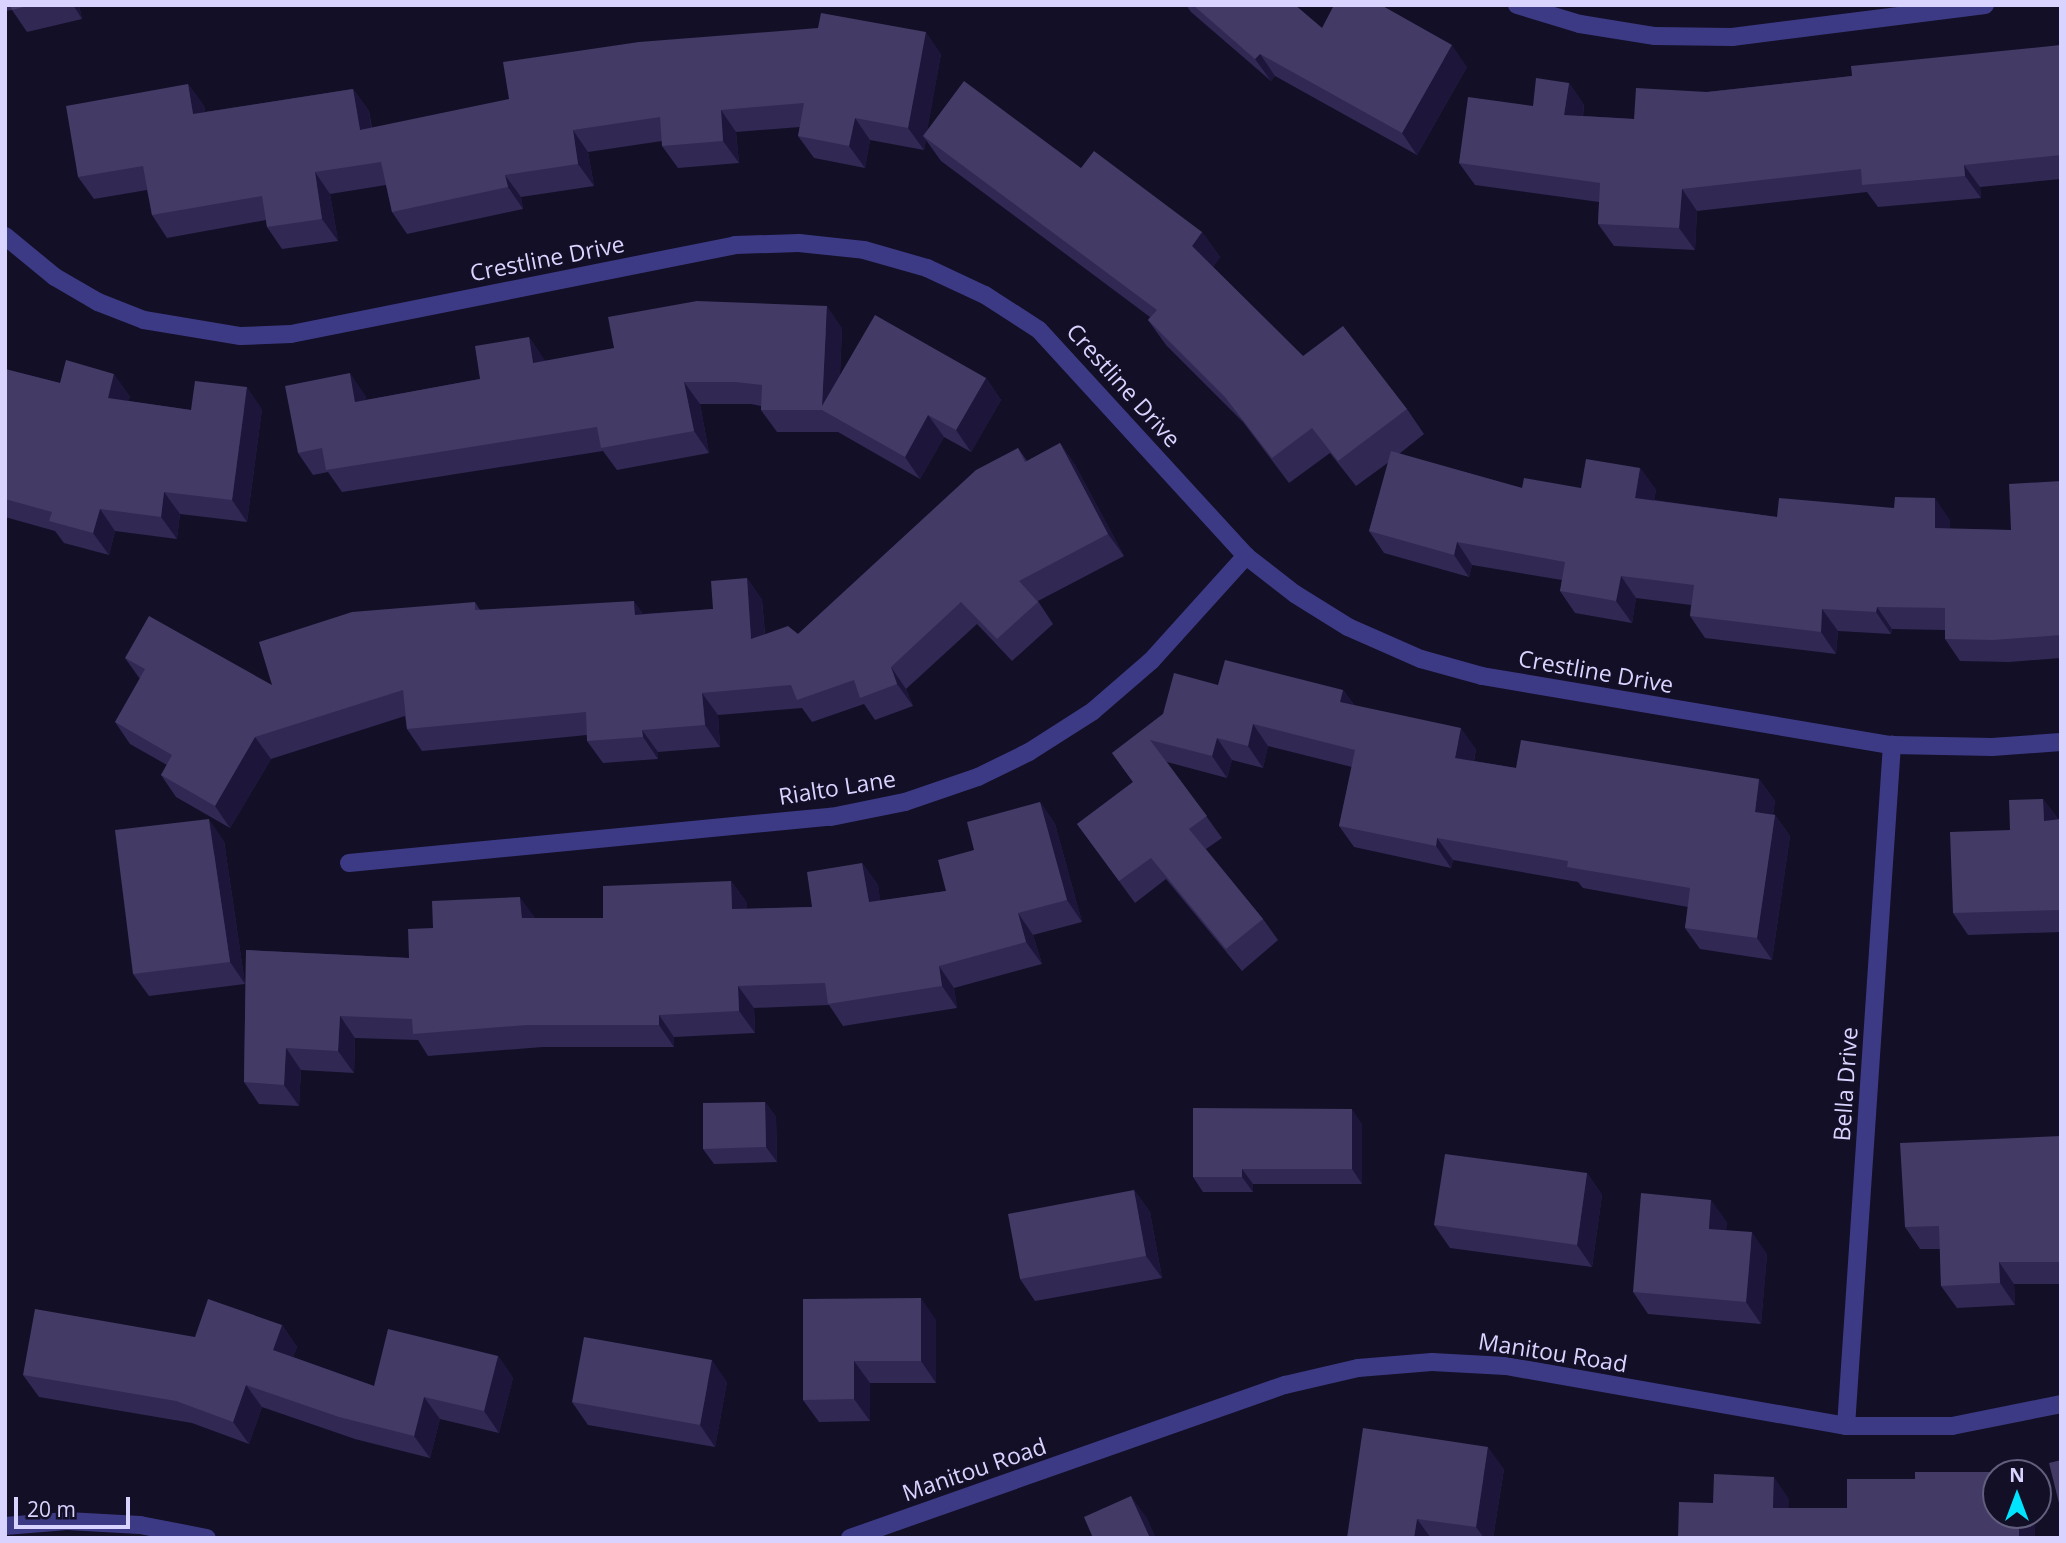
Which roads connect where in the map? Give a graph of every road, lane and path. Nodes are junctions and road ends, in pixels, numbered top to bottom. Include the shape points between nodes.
1 (1517, 5) edge
2 (1985, 5) edge
3 (5, 236) edge
4 (1246, 556) junction
5 (2061, 741) edge
6 (1892, 745) junction
7 (349, 863) dead end
8 (2061, 1404) edge
9 (1846, 1426) junction
10 (5, 1526) edge
11 (893, 1531) edge
12 (207, 1538) edge
13 (850, 1538) edge

1 - 2 street via 1580,24 1655,36 1732,37
3 - 4 street, Crestline Drive via 55,277 98,302 156,323 241,336 291,334 735,245 799,243 864,250 939,273 985,295 1039,330
4 - 6 street, Crestline Drive via 1348,627 1421,659 1482,676
4 - 7 street, Rialto Lane via 1151,661 1093,711 1030,752 978,778 905,803 831,817
5 - 6 street, Crestline Drive via 1992,747
6 - 9 street, Bella Drive
8 - 9 street, Manitou Road via 1952,1426
9 - 11 street, Manitou Road via 1506,1366 1432,1362 1359,1368 1285,1385
10 - 12 street via 91,1522 140,1525
11 - 13 street, Manitou Road

